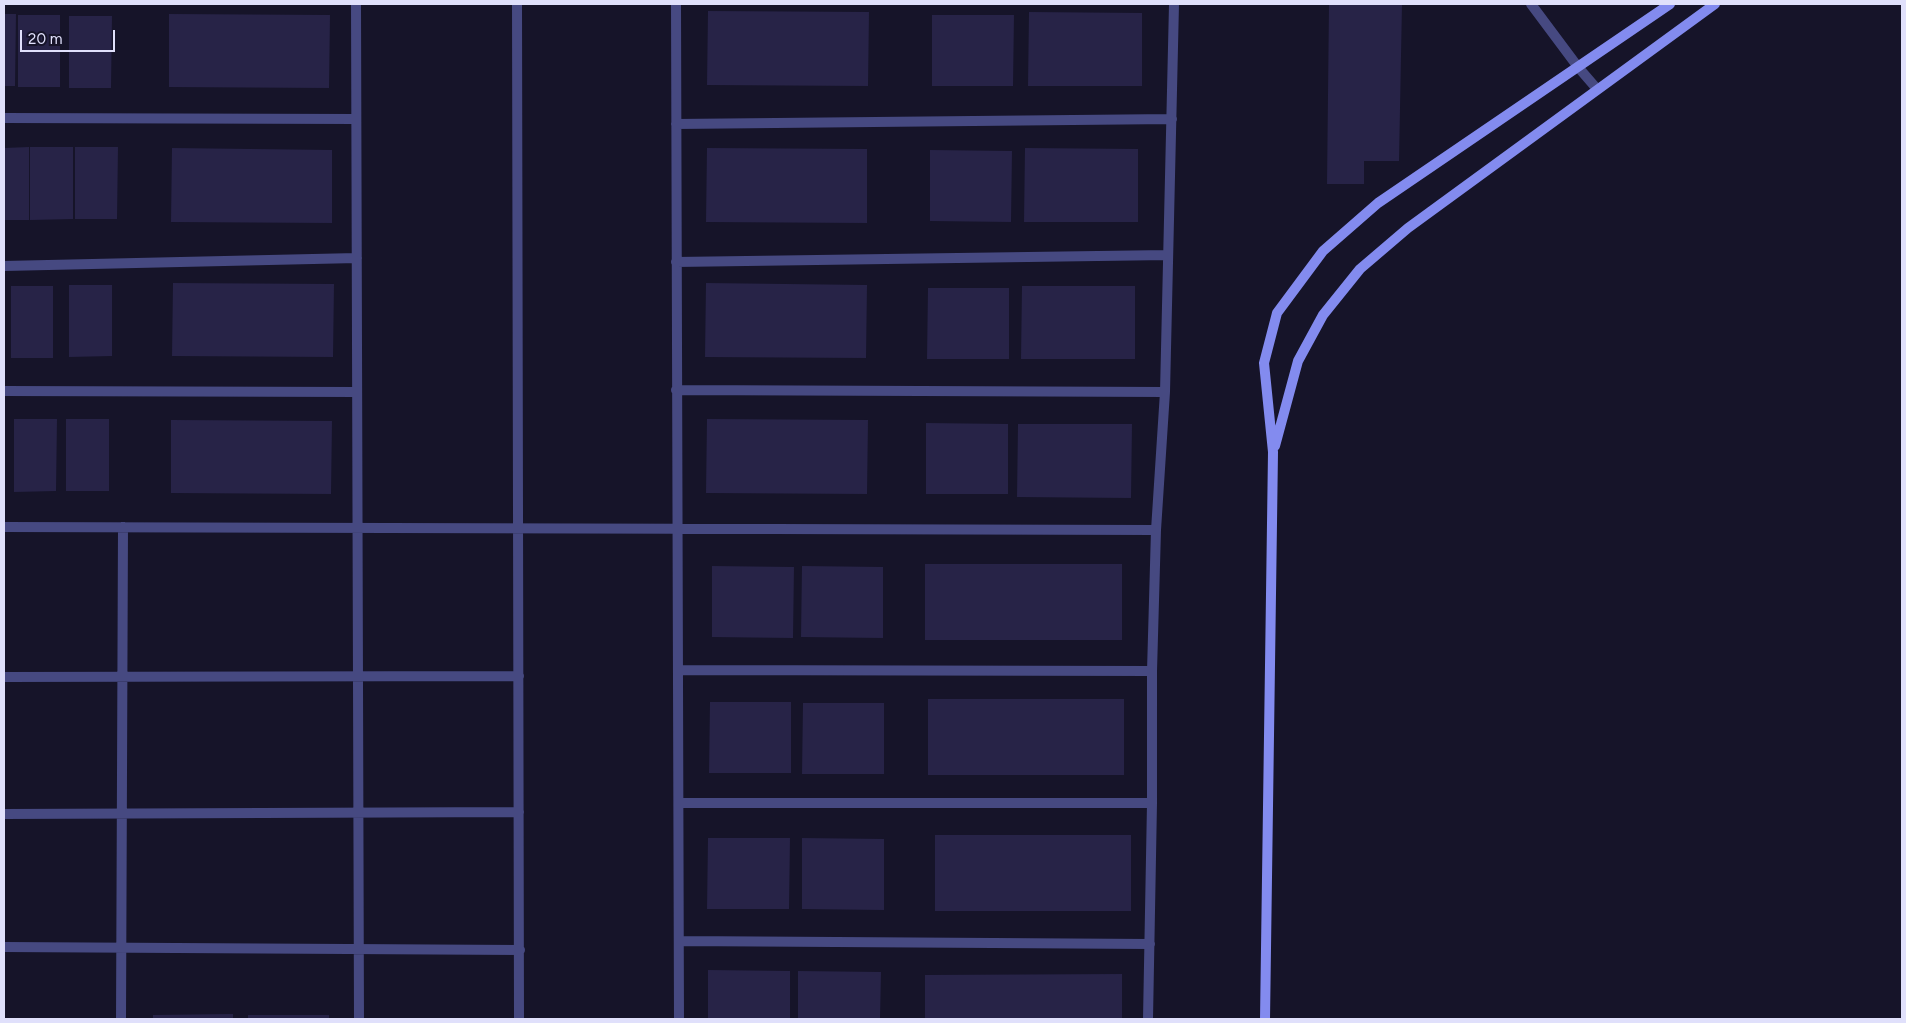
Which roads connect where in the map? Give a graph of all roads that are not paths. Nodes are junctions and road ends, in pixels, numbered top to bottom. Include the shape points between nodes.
1 (356, 4) edge
2 (517, 4) edge
3 (676, 4) edge
4 (1174, 4) edge
5 (1531, 4) edge
6 (1670, 4) edge
7 (1715, 4) edge
8 (1578, 67) junction
9 (1597, 89) junction
10 (4, 118) edge
11 (356, 119) junction
12 (1172, 119) junction
13 (676, 124) junction
14 (1168, 255) junction
15 (357, 258) junction
16 (676, 262) junction
17 (4, 266) edge
18 (676, 390) junction
19 (4, 391) edge
20 (357, 392) junction
21 (1165, 392) junction
22 (1273, 452) junction
23 (123, 526) junction
24 (4, 528) edge
25 (358, 528) junction
26 (518, 528) junction
27 (677, 529) junction
28 (1156, 530) junction
29 (678, 670) junction
30 (1152, 672) junction
31 (519, 676) junction
32 (4, 677) edge
33 (121, 677) junction
34 (358, 677) junction
35 (679, 803) junction
36 (1152, 803) junction
37 (519, 812) junction
38 (4, 814) edge
39 (121, 814) junction
40 (359, 814) junction
41 (679, 941) junction
42 (1150, 944) junction
43 (4, 947) edge
44 (121, 948) junction
45 (359, 949) junction
46 (520, 950) junction
47 (121, 1019) edge
48 (359, 1019) edge
49 (519, 1019) edge
50 (679, 1019) edge
51 (1148, 1019) edge
52 (1265, 1019) edge

1 - 11 street
2 - 26 street
3 - 13 street
4 - 12 street
5 - 8 street
6 - 8 street
7 - 9 street
8 - 9 street
8 - 22 street via 1378,203 1323,251 1277,313 1264,363
9 - 22 street via 1408,228 1360,269 1323,315 1298,361
10 - 11 street
11 - 15 street
12 - 13 street
12 - 14 street
13 - 16 street
14 - 16 street
14 - 21 street
15 - 17 street
15 - 20 street
16 - 18 street
18 - 21 street
18 - 27 street
19 - 20 street
20 - 25 street
21 - 28 street
22 - 52 street
23 - 24 street
23 - 25 street
23 - 33 street
25 - 26 street
25 - 34 street
26 - 27 street
26 - 31 street
27 - 28 street
27 - 29 street
28 - 30 street
29 - 30 street
29 - 35 street
30 - 36 street
31 - 34 street
31 - 37 street
32 - 33 street
33 - 34 street
33 - 39 street
34 - 40 street
35 - 36 street
35 - 41 street
36 - 42 street
37 - 40 street
37 - 46 street
38 - 39 street
39 - 40 street
39 - 44 street
40 - 45 street
41 - 42 street
41 - 50 street
42 - 51 street
43 - 44 street
44 - 45 street
44 - 47 street
45 - 46 street
45 - 48 street
46 - 49 street

